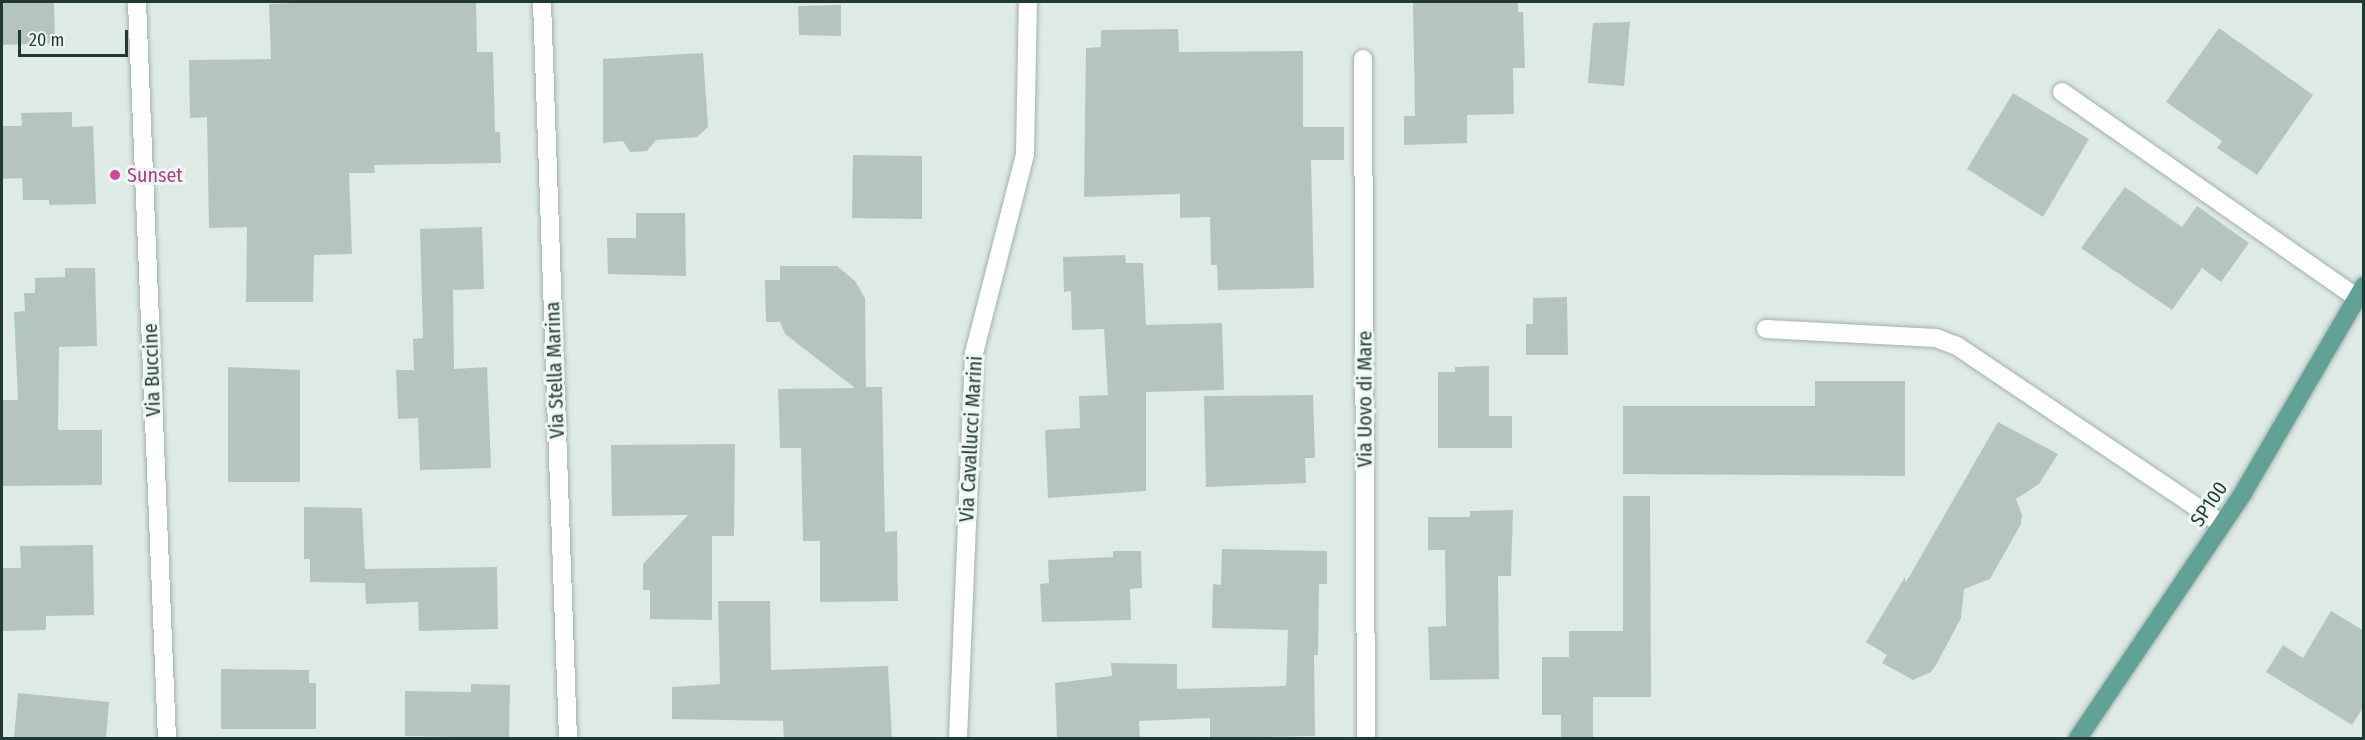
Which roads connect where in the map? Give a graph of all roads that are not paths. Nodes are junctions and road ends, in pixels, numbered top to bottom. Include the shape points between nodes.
1 (137, 2) edge
2 (542, 2) edge
3 (1028, 2) edge
4 (1363, 59) dead end
5 (2062, 92) dead end
6 (2360, 292) edge
7 (1766, 329) dead end
8 (2222, 524) junction
9 (167, 738) edge
10 (568, 738) edge
11 (958, 738) edge
12 (1366, 738) edge
13 (2078, 738) edge

1 - 9 street, Via Buccine
2 - 10 street, Via Stella Marina
3 - 11 street, Via Cavallucci Marini via 1025,154 974,353
4 - 12 street, Via Uovo di Mare
5 - 6 street
6 - 8 main road, SP100 / SP100
7 - 8 street via 1936,338 1957,346
8 - 13 main road, SP100 / SP100

